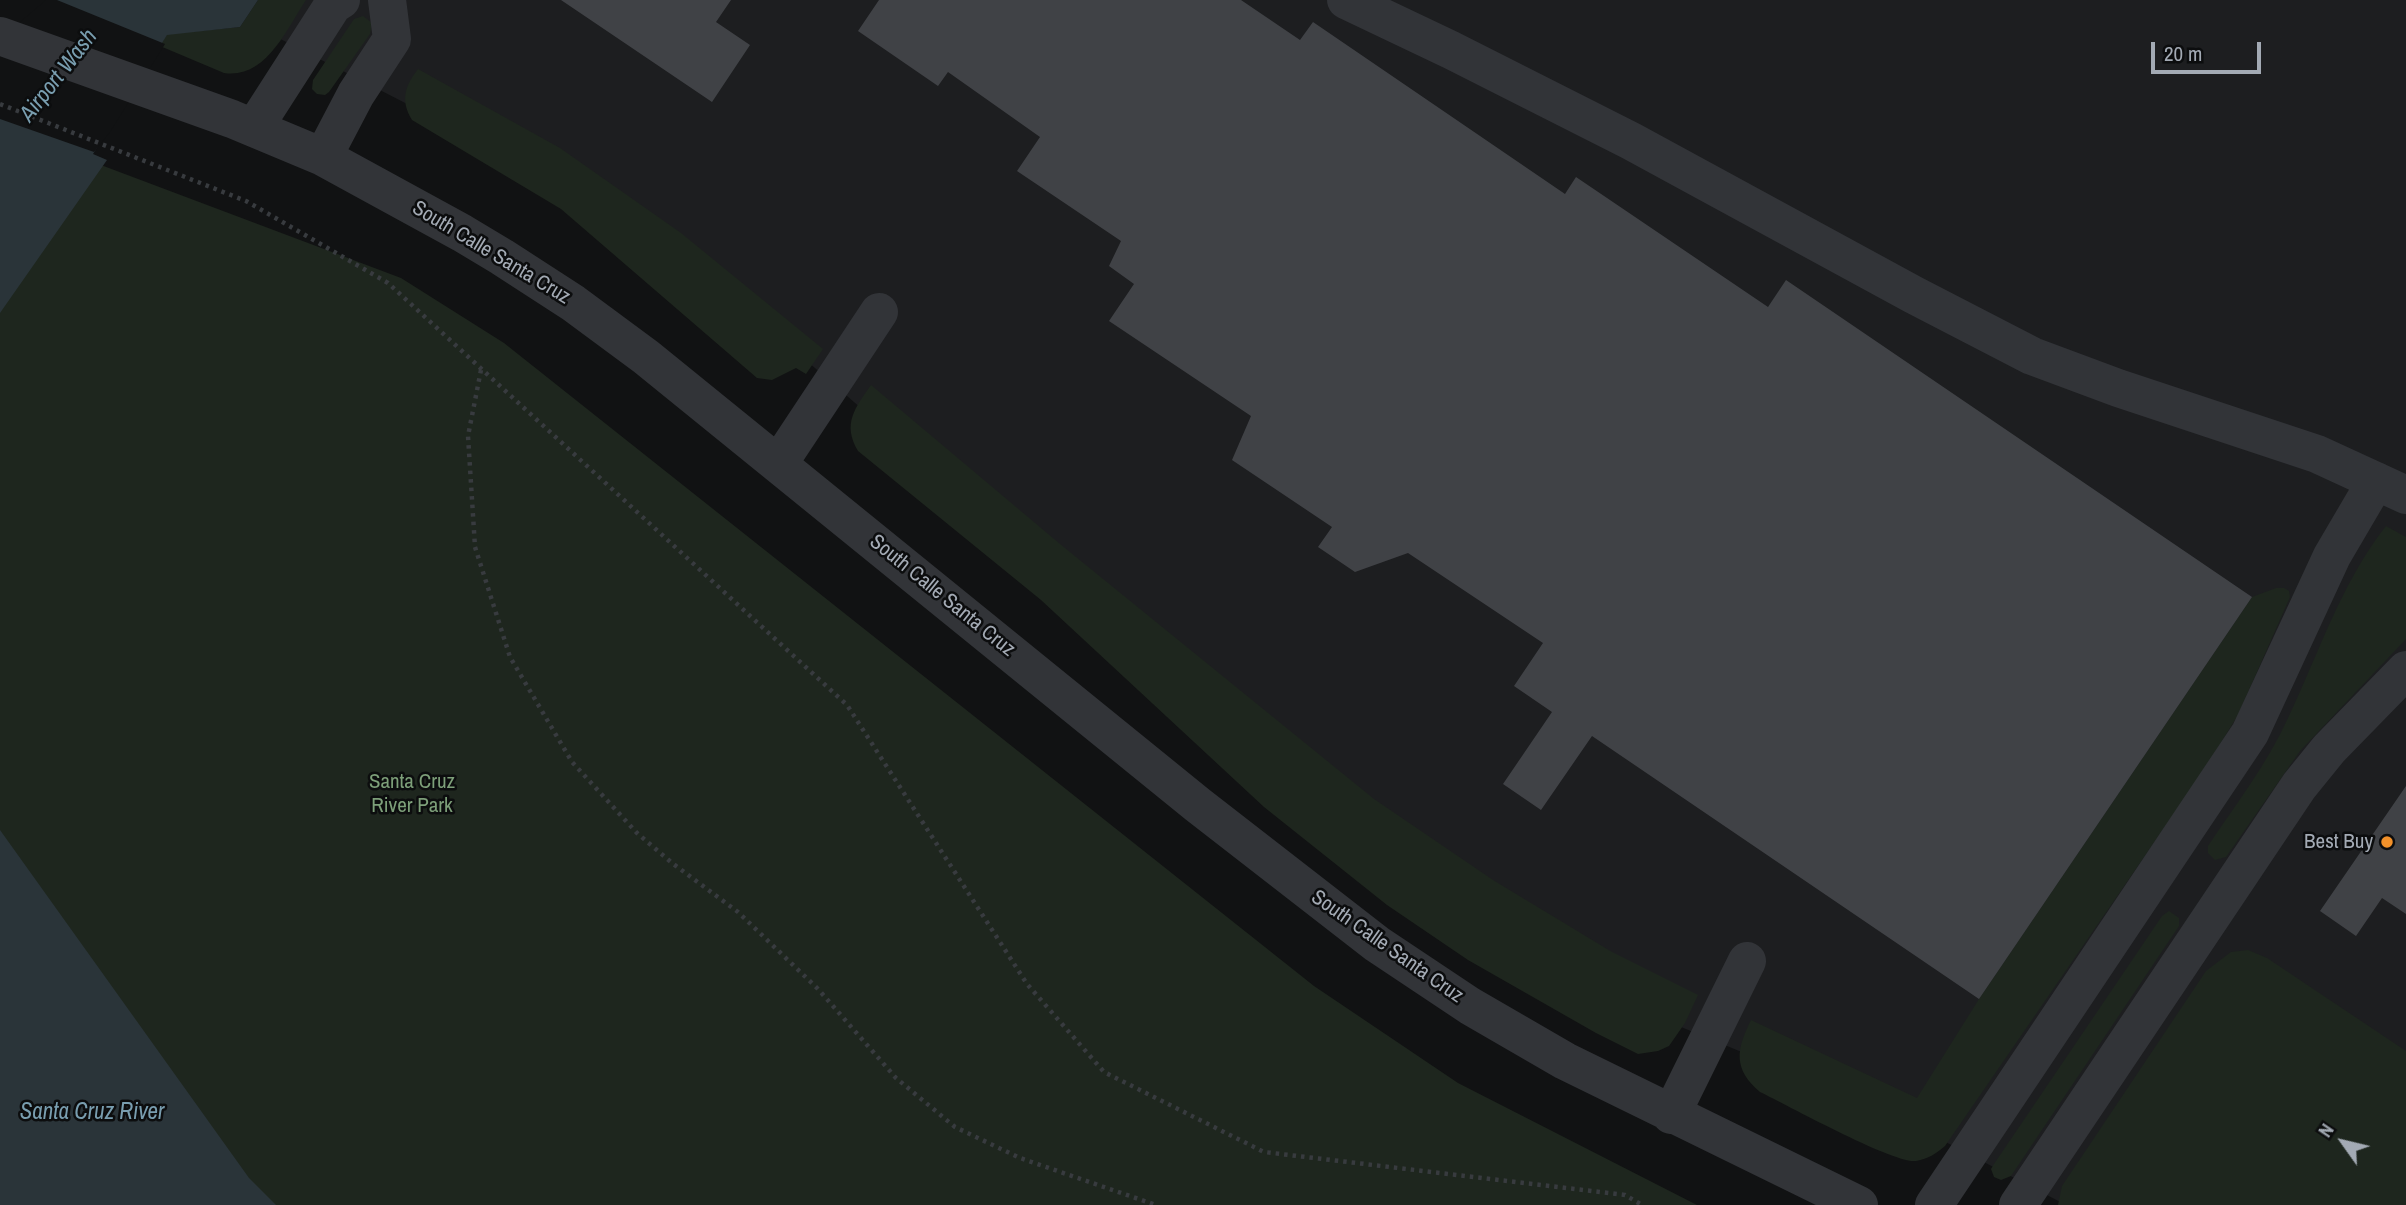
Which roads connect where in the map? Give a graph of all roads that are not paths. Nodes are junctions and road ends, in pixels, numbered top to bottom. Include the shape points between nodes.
1 (341, 0) edge
2 (387, 0) edge
3 (1346, 0) edge
4 (0, 36) edge
5 (254, 128) junction
6 (323, 157) junction
7 (879, 312) dead end
8 (779, 463) junction
9 (2391, 488) edge
10 (2406, 670) edge
11 (1747, 961) dead end
12 (1671, 1115) junction
13 (1859, 1205) edge
14 (1934, 1205) edge
15 (2018, 1205) edge

1 - 5 street via 333,5
2 - 6 street via 392,39
3 - 9 street via 1621,136 2032,356 2317,454
4 - 5 street, South Calle Santa Cruz
5 - 6 street, South Calle Santa Cruz
6 - 8 street, South Calle Santa Cruz via 462,233 573,303
7 - 8 street
8 - 12 street, South Calle Santa Cruz via 1198,805 1377,944 1516,1034
9 - 14 street via 2332,556 2250,733
10 - 15 street via 2299,786
11 - 12 street
12 - 13 street, South Calle Santa Cruz

